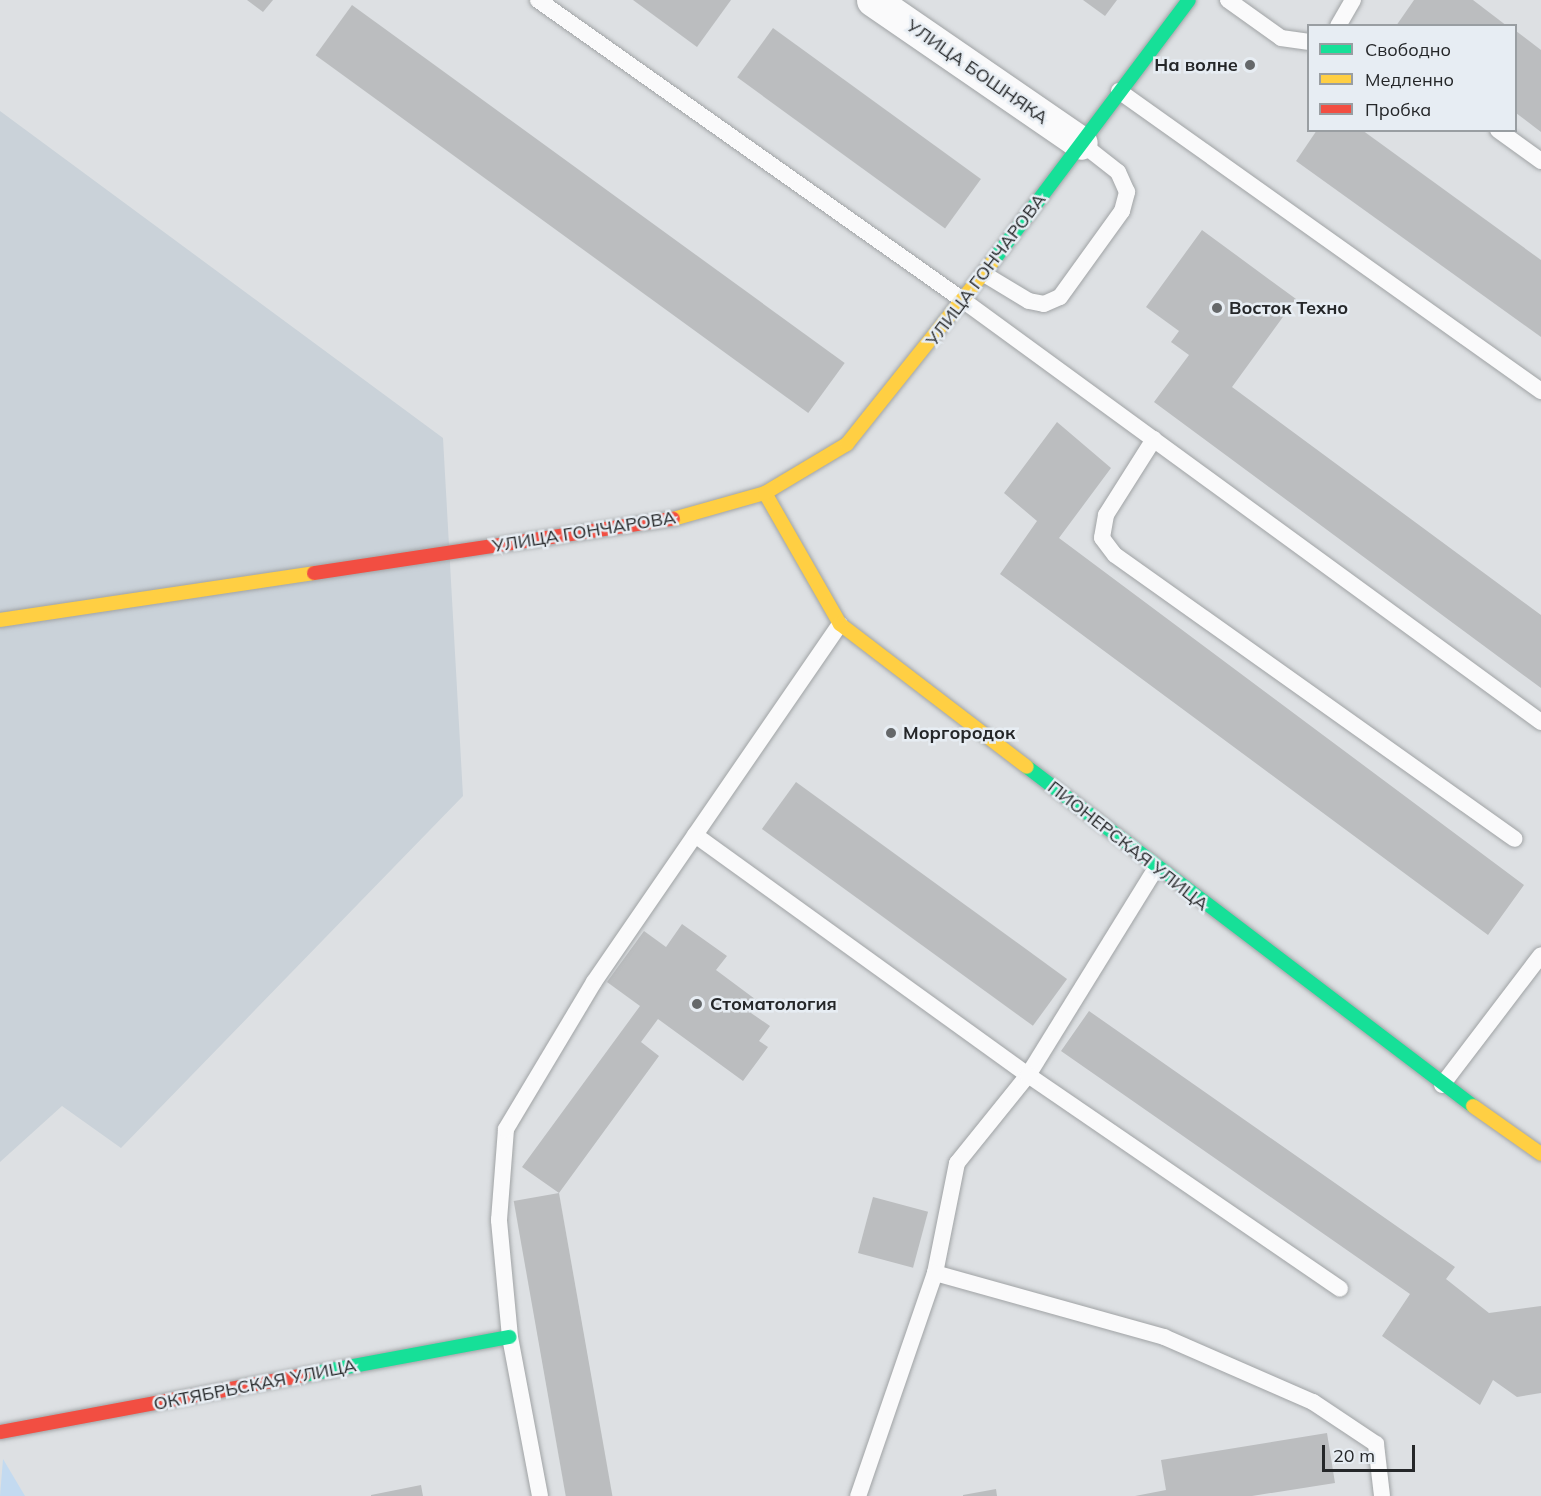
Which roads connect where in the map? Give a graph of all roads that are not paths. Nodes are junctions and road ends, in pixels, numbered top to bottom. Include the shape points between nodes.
1 (538, 0) edge
2 (873, 0) edge
3 (1189, 0) edge
4 (1228, 0) edge
5 (1353, 0) edge
6 (1344, 24) edge
7 (1307, 42) edge
8 (1119, 91) junction
9 (1501, 132) edge
10 (1081, 143) junction
11 (1541, 161) edge
12 (984, 274) junction
13 (964, 301) junction
14 (1541, 391) edge
15 (1154, 439) junction
16 (765, 493) junction
17 (0, 620) edge
18 (840, 624) junction
19 (1541, 722) edge
20 (695, 835) junction
21 (1514, 839) dead end
22 (1156, 868) junction
23 (1541, 955) edge
24 (1028, 1075) junction
25 (1442, 1085) junction
26 (1541, 1154) edge
27 (935, 1273) junction
28 (1340, 1289) dead end
29 (510, 1337) junction
30 (0, 1432) edge
31 (540, 1496) edge
32 (858, 1496) edge
33 (1382, 1496) edge

1 - 13 lane
2 - 10 street, УЛИЦА БОШНЯКА
3 - 8 street, УЛИЦА ГОНЧАРОВА
4 - 7 lane via 1281,38
5 - 6 lane
8 - 10 street, УЛИЦА ГОНЧАРОВА
8 - 14 lane
9 - 11 lane
10 - 12 street, УЛИЦА ГОНЧАРОВА
10 - 12 lane via 1118,172 1127,192 1122,210 1060,297 1044,304 1029,301
12 - 13 street, УЛИЦА ГОНЧАРОВА
13 - 15 lane
13 - 16 street, УЛИЦА ГОНЧАРОВА via 847,444
15 - 19 lane
15 - 21 lane via 1106,515 1102,538 1115,555
16 - 17 street, УЛИЦА ГОНЧАРОВА via 661,522
16 - 18 street, ПИОНЕРСКАЯ УЛИЦА
18 - 20 lane
18 - 22 street, ПИОНЕРСКАЯ УЛИЦА
20 - 24 lane
20 - 29 lane via 594,982 506,1129 498,1198
22 - 24 lane
22 - 25 street, ПИОНЕРСКАЯ УЛИЦА
23 - 25 lane
24 - 27 lane via 957,1163
24 - 28 lane
25 - 26 street, ПИОНЕРСКАЯ УЛИЦА
27 - 32 lane
27 - 33 lane via 1164,1337 1313,1402 1376,1444
29 - 30 street, ОКТЯБРЬСКАЯ УЛИЦА
29 - 31 lane

